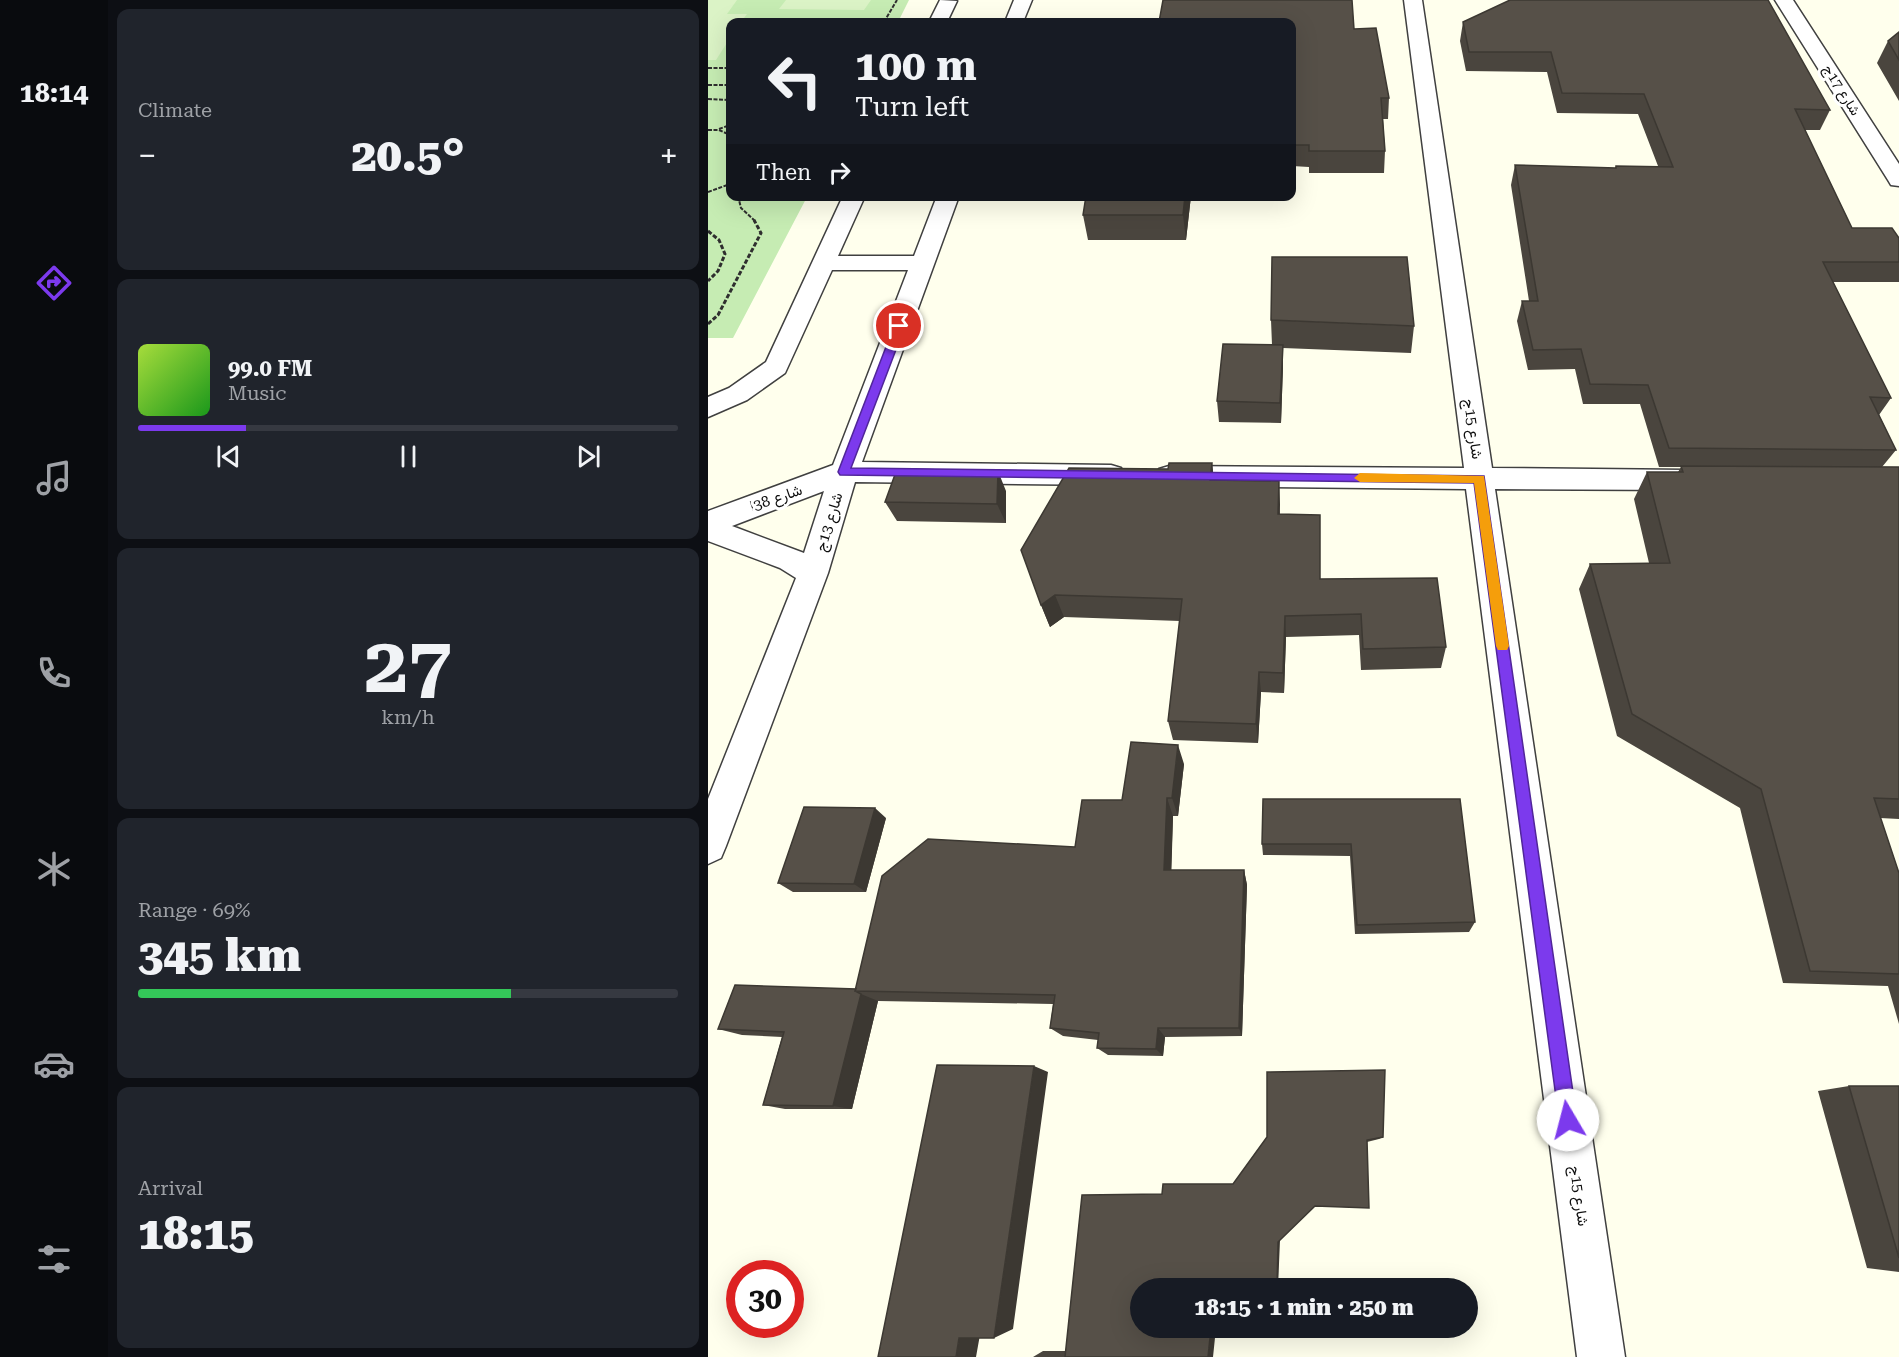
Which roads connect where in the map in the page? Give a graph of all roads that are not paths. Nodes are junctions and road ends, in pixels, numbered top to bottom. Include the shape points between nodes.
1 (1023, 0) edge
2 (1413, 0) edge
3 (1784, 0) edge
4 (948, 1) edge
5 (940, 18) edge
6 (1016, 18) edge
7 (1899, 180) edge
8 (853, 201) edge
9 (946, 201) edge
10 (826, 262) junction
11 (923, 263) junction
12 (708, 408) edge
13 (844, 472) junction
14 (1480, 479) junction
15 (1713, 481) edge
16 (708, 523) edge
17 (708, 529) edge
18 (813, 573) junction
19 (708, 846) edge
20 (1601, 1357) edge

1 - 6 street
2 - 14 street, شارع 15ج
3 - 7 street, شارع 17ج
4 - 5 street
8 - 10 street
9 - 11 street, شارع 13ج
10 - 11 street
10 - 12 street via 776,367 738,394
11 - 13 street, شارع 13ج
13 - 14 street
13 - 16 street, شارع 38ا
13 - 18 street, شارع 13ج
14 - 15 street
14 - 20 street, شارع 15ج
17 - 18 street via 791,560
18 - 19 street, شارع 13ج

